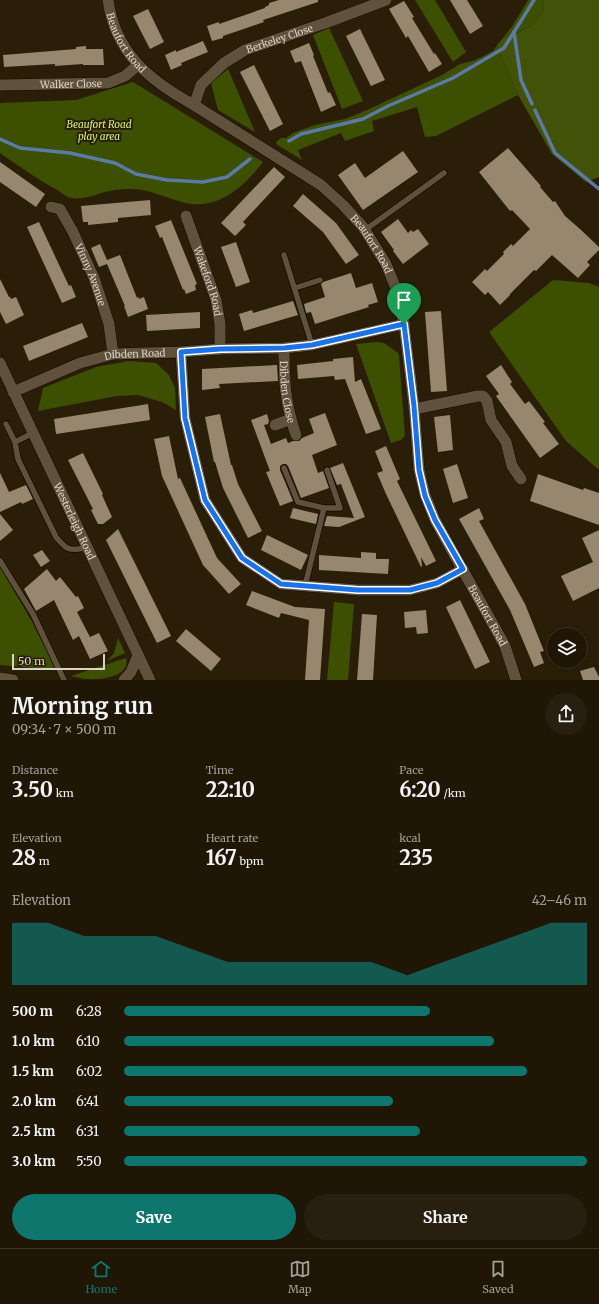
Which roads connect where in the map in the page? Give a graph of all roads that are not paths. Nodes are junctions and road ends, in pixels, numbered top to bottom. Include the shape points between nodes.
1 (108, 0) edge
2 (386, 0) edge
3 (138, 65) junction
4 (0, 85) edge
5 (194, 105) junction
6 (444, 173) dead end
7 (51, 207) dead end
8 (186, 216) dead end
9 (365, 230) junction
10 (284, 255) dead end
11 (320, 280) dead end
12 (295, 288) junction
13 (404, 324) junction
14 (312, 345) junction
15 (284, 348) junction
16 (220, 349) junction
17 (181, 352) junction
18 (113, 354) junction
19 (0, 363) edge
20 (13, 392) junction
21 (414, 409) junction
22 (291, 419) junction
23 (6, 424) dead end
24 (275, 425) dead end
25 (33, 433) junction
26 (296, 435) dead end
27 (15, 442) junction
28 (284, 468) dead end
29 (327, 470) dead end
30 (521, 479) dead end
31 (324, 508) junction
32 (88, 548) junction
33 (0, 561) edge
34 (463, 569) junction
35 (305, 586) junction
36 (138, 655) junction
37 (0, 678) edge
38 (13, 680) edge
39 (64, 680) edge
40 (124, 680) edge
41 (150, 680) edge
42 (516, 680) edge

1 - 3 street, Beaufort Road via 114,27 124,48
2 - 5 street, Berkeley Close via 245,50 224,63 201,85
3 - 4 street, Walker Close via 124,76 108,83
3 - 5 street, Beaufort Road via 153,80
5 - 9 street, Beaufort Road via 321,186 343,205
6 - 9 lane
7 - 18 street, Vinny Avenue via 60,208 94,278 109,324
8 - 16 street, Wakeford Road via 216,300 220,324
9 - 13 street, Beaufort Road via 386,264 397,291
10 - 12 lane
11 - 12 lane
12 - 14 lane
13 - 14 street, Dibden Road
13 - 21 street, Beaufort Road
14 - 15 street, Dibden Road
15 - 16 street, Dibden Road
15 - 22 street, Dibden Close via 286,397
16 - 17 street, Dibden Road
17 - 18 street, Dibden Road
17 - 35 street via 185,418 205,500 242,558 281,584
18 - 20 street, Dibden Road via 80,363
19 - 20 street, Westerleigh Road
20 - 25 street, Westerleigh Road
21 - 30 street via 483,396 487,401 491,420 506,442 512,466
21 - 34 street, Beaufort Road via 419,470 425,496 435,520
22 - 24 street
22 - 26 street, Dibden Close
23 - 27 lane
25 - 27 lane
25 - 32 street, Westerleigh Road
27 - 32 lane via 18,459 56,538 71,550
28 - 31 lane via 298,502
29 - 31 lane via 340,508
31 - 35 lane
32 - 36 street, Westerleigh Road
33 - 39 lane via 32,614
34 - 35 street via 437,583 410,590
34 - 42 street, Beaufort Road via 505,646
36 - 40 street via 131,672
36 - 41 street, Westerleigh Road
37 - 38 street

